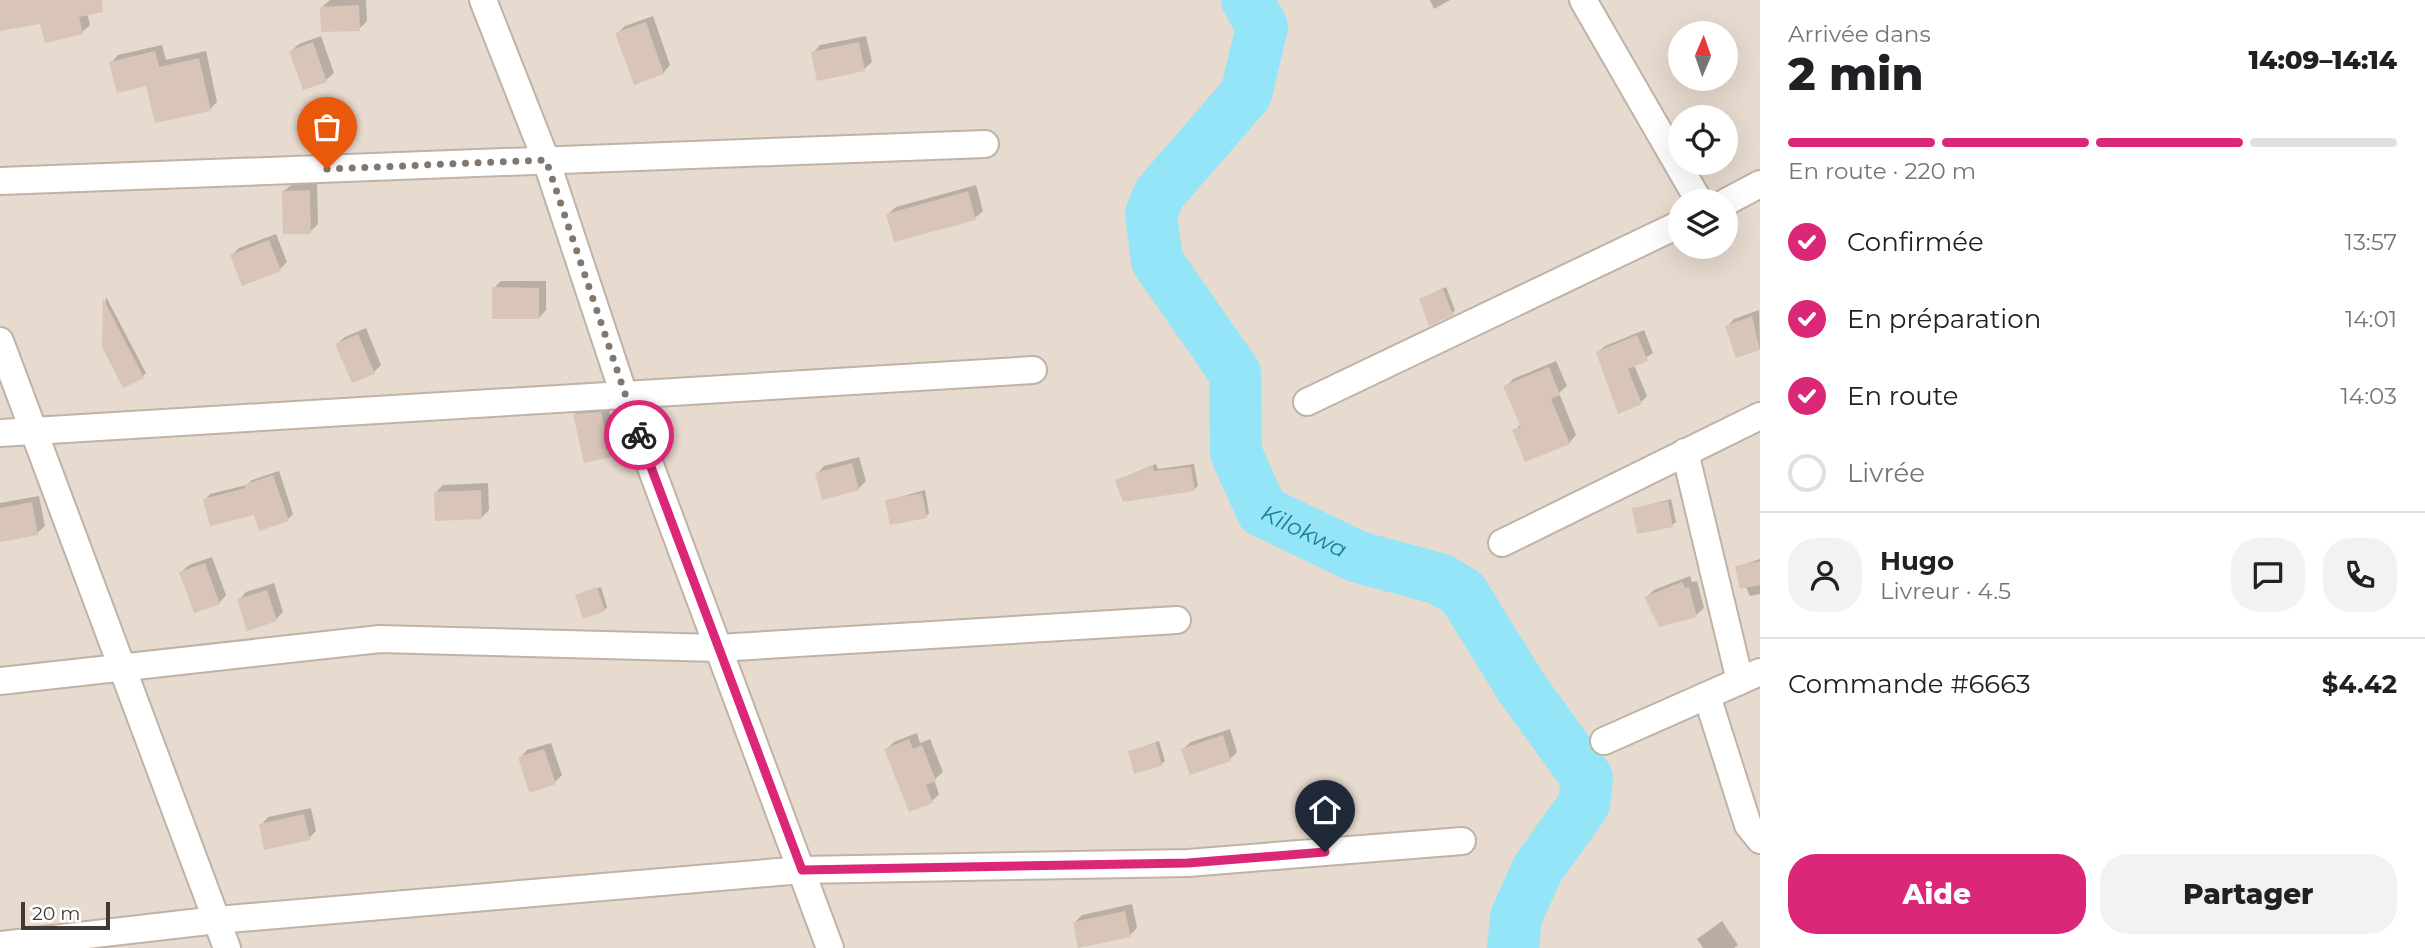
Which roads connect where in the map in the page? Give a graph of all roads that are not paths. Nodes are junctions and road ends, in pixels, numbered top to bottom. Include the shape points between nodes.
1 (483, 0) edge
2 (1583, 0) edge
3 (985, 144) dead end
4 (546, 160) junction
5 (0, 181) edge
6 (1760, 184) edge
7 (1692, 189) edge
8 (1738, 196) edge
9 (1668, 230) edge
10 (0, 341) edge
11 (1033, 370) dead end
12 (624, 395) junction
13 (1307, 402) dead end
14 (1760, 416) edge
15 (33, 429) junction
16 (0, 433) edge
17 (1685, 452) junction
18 (1502, 543) dead end
19 (1177, 621) dead end
20 (718, 648) junction
21 (122, 666) junction
22 (1750, 677) edge
23 (0, 681) edge
24 (1707, 696) junction
25 (1604, 741) dead end
26 (1760, 840) edge
27 (1462, 841) dead end
28 (802, 870) junction
29 (217, 920) junction
30 (0, 945) edge
31 (227, 948) edge
32 (830, 948) edge

1 - 4 street
2 - 7 street
3 - 4 street
4 - 5 street
4 - 12 street
6 - 8 street
9 - 13 street
10 - 15 street
11 - 12 street
12 - 15 street
12 - 20 street
14 - 17 street
15 - 16 street
15 - 21 street
17 - 18 street
17 - 22 street
19 - 20 street
20 - 21 street via 380,639
20 - 28 street
21 - 23 street
21 - 29 street
22 - 24 street
24 - 25 street
24 - 26 street via 1748,825
27 - 28 street via 1188,863
28 - 29 street
28 - 32 street
29 - 30 street
29 - 31 street

